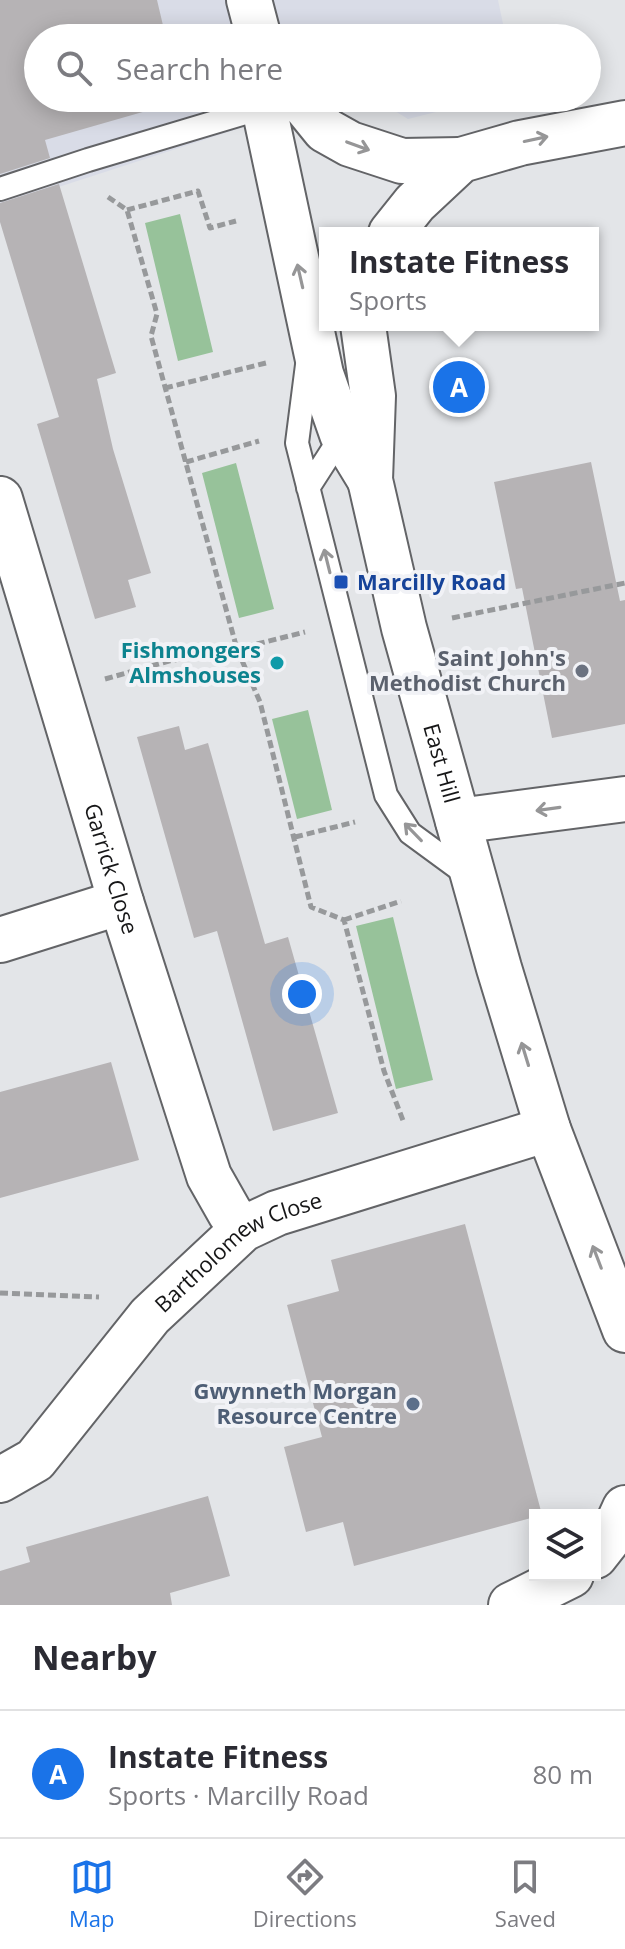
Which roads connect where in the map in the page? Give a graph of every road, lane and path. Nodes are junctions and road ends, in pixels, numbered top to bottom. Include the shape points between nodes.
1 (249, 0) edge
2 (255, 24) edge
3 (239, 112) edge
4 (276, 112) edge
5 (293, 112) edge
6 (625, 123) edge
7 (461, 160) junction
8 (0, 189) edge
9 (104, 194) dead end
10 (127, 210) junction
11 (236, 221) dead end
12 (396, 227) edge
13 (311, 325) junction
14 (364, 331) edge
15 (266, 363) dead end
16 (165, 388) junction
17 (373, 396) junction
18 (342, 434) junction
19 (264, 440) dead end
20 (186, 462) junction
21 (370, 480) junction
22 (308, 488) junction
23 (0, 499) edge
24 (625, 583) edge
25 (404, 628) junction
26 (288, 637) dead end
27 (237, 649) junction
28 (132, 671) dead end
29 (625, 799) edge
30 (458, 821) junction
31 (355, 822) dead end
32 (295, 837) junction
33 (474, 880) junction
34 (401, 901) dead end
35 (121, 902) junction
36 (344, 920) junction
37 (0, 940) edge
38 (398, 1104) dead end
39 (548, 1129) junction
40 (243, 1229) junction
41 (0, 1293) edge
42 (111, 1301) dead end
43 (625, 1330) edge
44 (0, 1480) edge
45 (625, 1508) edge
46 (601, 1548) edge
47 (559, 1581) edge
48 (511, 1605) edge

1 - 2 main road
3 - 8 lane
13 -> 4 main road, East Hill
5 -> 7 main road via 350,144 402,161
7 -> 6 main road
7 - 12 main road
9 - 10 path
10 - 11 path via 198,191 210,228
10 - 16 path via 157,314 151,336
13 - 18 main road, East Hill
13 - 22 lane via 297,443
14 - 17 main road
15 - 16 path
16 - 20 path
17 - 18 lane
17 - 21 main road
18 - 21 main road, East Hill
18 - 22 lane
19 - 20 path
20 - 27 path
21 - 25 main road, East Hill
33 -> 22 lane via 410,833 386,795
23 - 35 main road, Garrick Close
24 - 25 path
25 - 30 main road, East Hill
26 - 27 path
27 - 28 path
27 - 32 path via 260,702
29 -> 30 main road
30 - 33 main road, East Hill
31 - 32 path
32 - 36 path via 311,907
39 -> 33 main road, East Hill
34 - 36 path
35 - 37 main road
35 - 40 main road, Garrick Close via 209,1176
36 - 38 path via 384,1071
39 - 40 main road, Bartholomew Close via 277,1213
43 -> 39 main road, East Hill
40 - 44 main road, Bartholomew Close via 150,1316 35,1460
41 - 42 path
45 - 46 main road
47 - 48 main road

